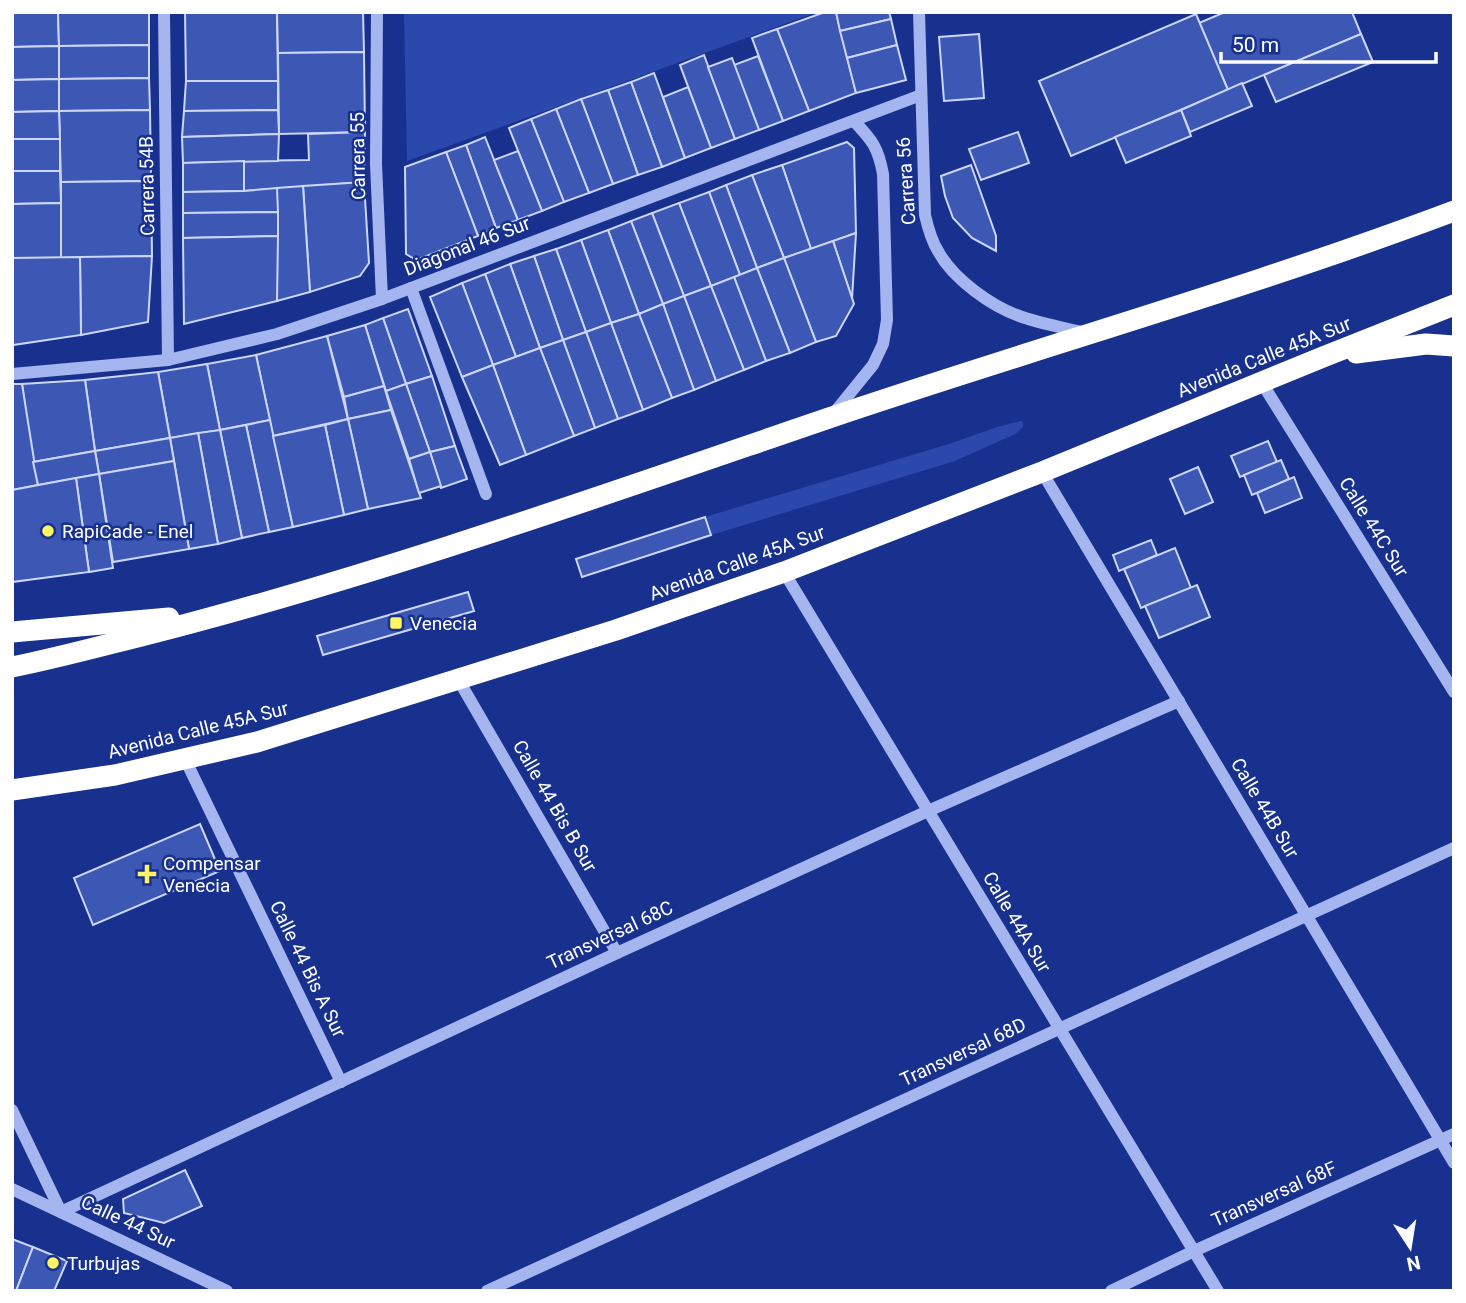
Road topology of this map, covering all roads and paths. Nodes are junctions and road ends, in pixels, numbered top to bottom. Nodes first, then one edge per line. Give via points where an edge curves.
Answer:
1 (164, 12) edge
2 (377, 12) edge
3 (919, 12) edge
4 (921, 95) junction
5 (854, 121) junction
6 (1454, 211) edge
7 (411, 288) junction
8 (383, 299) junction
9 (1454, 306) edge
10 (1090, 334) junction
11 (1454, 346) edge
12 (1323, 357) junction
13 (168, 360) junction
14 (12, 374) edge
15 (1262, 383) junction
16 (830, 418) junction
17 (1042, 472) junction
18 (486, 494) dead end
19 (785, 572) junction
20 (234, 612) junction
21 (12, 632) edge
22 (12, 667) edge
23 (458, 680) junction
24 (1454, 692) edge
25 (1179, 701) junction
26 (185, 760) junction
27 (12, 790) edge
28 (928, 811) junction
29 (1454, 848) edge
30 (1306, 915) junction
31 (617, 953) junction
32 (1060, 1029) junction
33 (341, 1082) junction
34 (12, 1110) edge
35 (1454, 1134) edge
36 (1440, 1140) junction
37 (1454, 1163) edge
38 (12, 1189) edge
39 (61, 1212) junction
40 (1194, 1251) junction
41 (227, 1291) edge
42 (487, 1291) edge
43 (1111, 1291) edge
44 (1218, 1291) edge

1 - 13 street, Carrera 54B
2 - 8 street, Carrera 55 via 376,164
3 - 4 street, Carrera 56
4 - 5 street, Diagonal 46 Sur
4 - 10 street, Carrera 56 via 925,215 938,253 994,304
5 - 7 street, Diagonal 46 Sur
5 - 16 street, Carrera 56 via 873,141 883,174 887,320 873,365
6 - 10 highway
7 - 8 street, Diagonal 46 Sur
7 - 18 street
8 - 13 street, Diagonal 46 Sur via 277,334
9 - 12 highway, Avenida Calle 45A Sur
10 - 16 highway
11 - 12 highway via 1426,344
12 - 15 highway, Avenida Calle 45A Sur
13 - 14 street, Diagonal 46 Sur
15 - 17 highway, Avenida Calle 45A Sur
15 - 24 street, Calle 44C Sur
16 - 20 highway via 418,557
17 - 19 highway, Avenida Calle 45A Sur
17 - 25 street, Calle 44B Sur
19 - 23 highway, Avenida Calle 45A Sur
19 - 28 street, Calle 44A Sur
20 - 21 highway
20 - 22 highway
23 - 26 highway, Avenida Calle 45A Sur
23 - 31 street, Calle 44 Bis B Sur
25 - 28 street, Transversal 68C
25 - 30 street, Calle 44B Sur
26 - 27 highway, Avenida Calle 45A Sur
26 - 33 street, Calle 44 Bis A Sur
28 - 31 street, Transversal 68C
28 - 32 street, Calle 44A Sur
29 - 30 street, Transversal 68D
30 - 32 street, Transversal 68D
30 - 36 street, Calle 44B Sur
31 - 33 street, Transversal 68C
32 - 40 street, Calle 44A Sur
32 - 42 street, Transversal 68D
33 - 39 street, Transversal 68C
34 - 39 street
35 - 36 street, Transversal 68F
36 - 37 street, Calle 44B Sur
36 - 40 street, Transversal 68F
38 - 39 street, Calle 44 Sur
39 - 41 street, Calle 44 Sur
40 - 43 street, Transversal 68F
40 - 44 street, Calle 44A Sur

